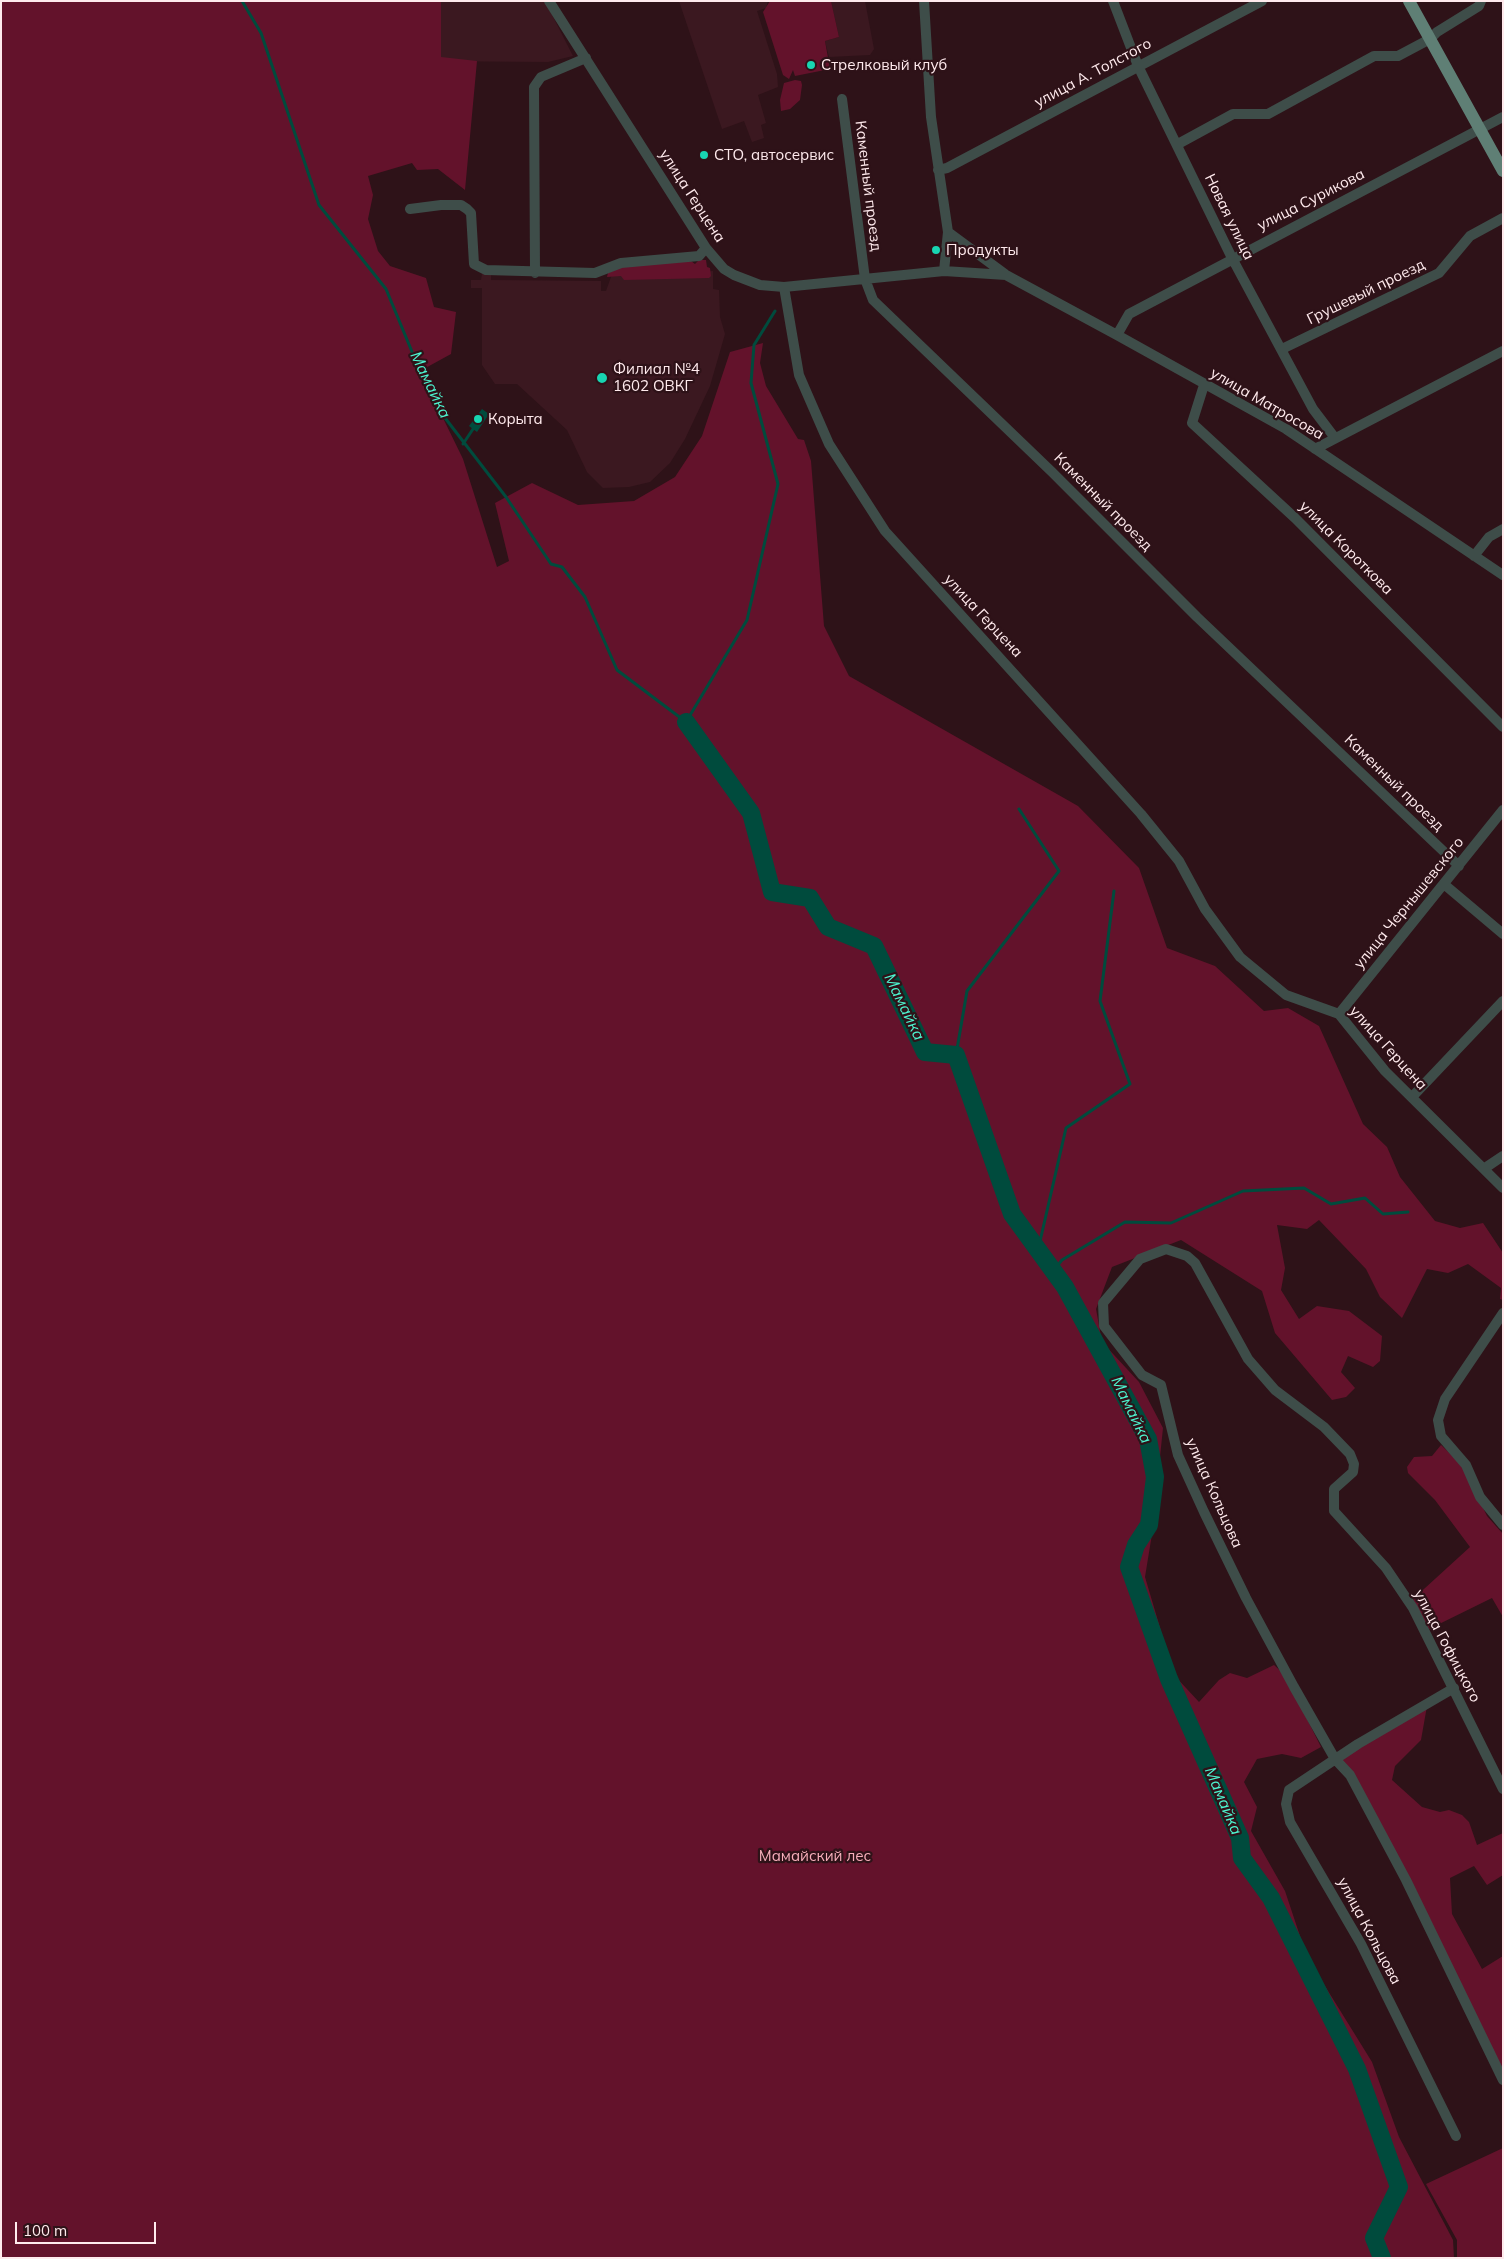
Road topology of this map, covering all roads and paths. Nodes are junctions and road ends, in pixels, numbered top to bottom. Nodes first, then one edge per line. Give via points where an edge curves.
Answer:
1 (549, 1) edge
2 (924, 1) edge
3 (1113, 1) edge
4 (1262, 1) edge
5 (1409, 1) edge
6 (1481, 1) edge
7 (1430, 39) junction
8 (586, 58) junction
9 (1138, 66) junction
10 (842, 99) dead end
11 (1503, 117) edge
12 (1480, 129) junction
13 (1178, 144) junction
14 (938, 170) junction
15 (1503, 171) edge
16 (410, 209) dead end
17 (1503, 218) edge
18 (948, 232) junction
19 (706, 248) junction
20 (1232, 258) junction
21 (944, 271) junction
22 (536, 273) junction
23 (1006, 275) junction
24 (865, 279) junction
25 (784, 287) junction
26 (1118, 335) junction
27 (1282, 349) junction
28 (1503, 351) edge
29 (1204, 385) junction
30 (1335, 438) junction
31 (1315, 449) junction
32 (1503, 529) edge
33 (1474, 556) junction
34 (1503, 575) edge
35 (1503, 727) edge
36 (1503, 810) edge
37 (1459, 866) junction
38 (1445, 885) junction
39 (1503, 934) edge
40 (1503, 1001) edge
41 (1339, 1014) junction
42 (1412, 1097) junction
43 (1503, 1156) edge
44 (1485, 1168) junction
45 (1503, 1188) edge
46 (1176, 1251) joint
47 (1503, 1313) edge
48 (1503, 1525) edge
49 (1454, 1688) junction
50 (1335, 1760) junction
51 (1503, 1789) edge
52 (1503, 2080) edge
53 (1456, 2136) dead end

1 - 8 street, улица Герцена
2 - 14 street via 931,117
3 - 9 street, Новая улица
4 - 9 street, улица А. Толстого
5 - 7 main road
6 - 7 street via 1479,6
7 - 12 main road
7 - 13 street via 1398,56 1374,56 1268,114 1233,114
8 - 19 street, улица Герцена
8 - 22 street via 541,77 534,87
9 - 13 street, Новая улица
9 - 14 street, улица А. Толстого
10 - 24 street, Каменный проезд
11 - 12 street, улица Сурикова
12 - 15 main road
12 - 20 street, улица Сурикова
13 - 20 street, Новая улица
14 - 18 street
16 - 22 street via 461,205 471,213 474,264 486,270
17 - 27 street, Грушевый проезд via 1470,236 1439,273
18 - 21 street
18 - 23 street, улица Матросова
19 - 22 street via 699,256 621,263 595,273
19 - 25 street, улица Герцена via 724,269 734,275 760,285
20 - 26 street, улица Сурикова via 1129,314
20 - 27 street, Новая улица
21 - 23 street, улица Матросова
21 - 24 street, улица Матросова
23 - 26 street, улица Матросова
24 - 25 street, улица Матросова
24 - 37 street, Каменный проезд via 873,300 897,324 1197,617
25 - 41 street, улица Герцена via 799,375 829,444 885,531 1141,814 1179,861 1205,909 1240,957 1286,994
26 - 29 street, улица Матросова
27 - 30 street, Новая улица via 1313,409
28 - 30 street
29 - 31 street, улица Матросова via 1286,429
29 - 35 street, улица Короткова via 1192,422 1295,518
30 - 31 street
31 - 33 street, улица Матросова
32 - 33 street via 1489,537
33 - 34 street, улица Матросова
36 - 37 street, улица Чернышевского
37 - 38 street, улица Чернышевского
38 - 39 street
38 - 41 street, улица Чернышевского
40 - 42 street
41 - 42 street, улица Герцена via 1385,1071
42 - 44 street, улица Герцена
43 - 44 street
44 - 45 street, улица Герцена
46 - 49 street, улица Гофицкого via 1195,1263 1248,1359 1274,1390 1324,1427 1350,1454 1353,1472 1334,1490 1334,1511 1386,1568 1413,1608
46 - 50 street, улица Кольцова via 1166,1249 1140,1259 1103,1304 1104,1326 1142,1375 1161,1385 1178,1455 1204,1512 1246,1598
47 - 48 street via 1445,1399 1438,1420 1441,1436 1466,1466 1480,1497
49 - 50 street, улица Кольцова
49 - 51 street, улица Гофицкого
50 - 52 street, улица Кольцова via 1350,1775 1406,1880
50 - 53 street, улица Кольцова via 1289,1790 1286,1804 1290,1822 1361,1944

